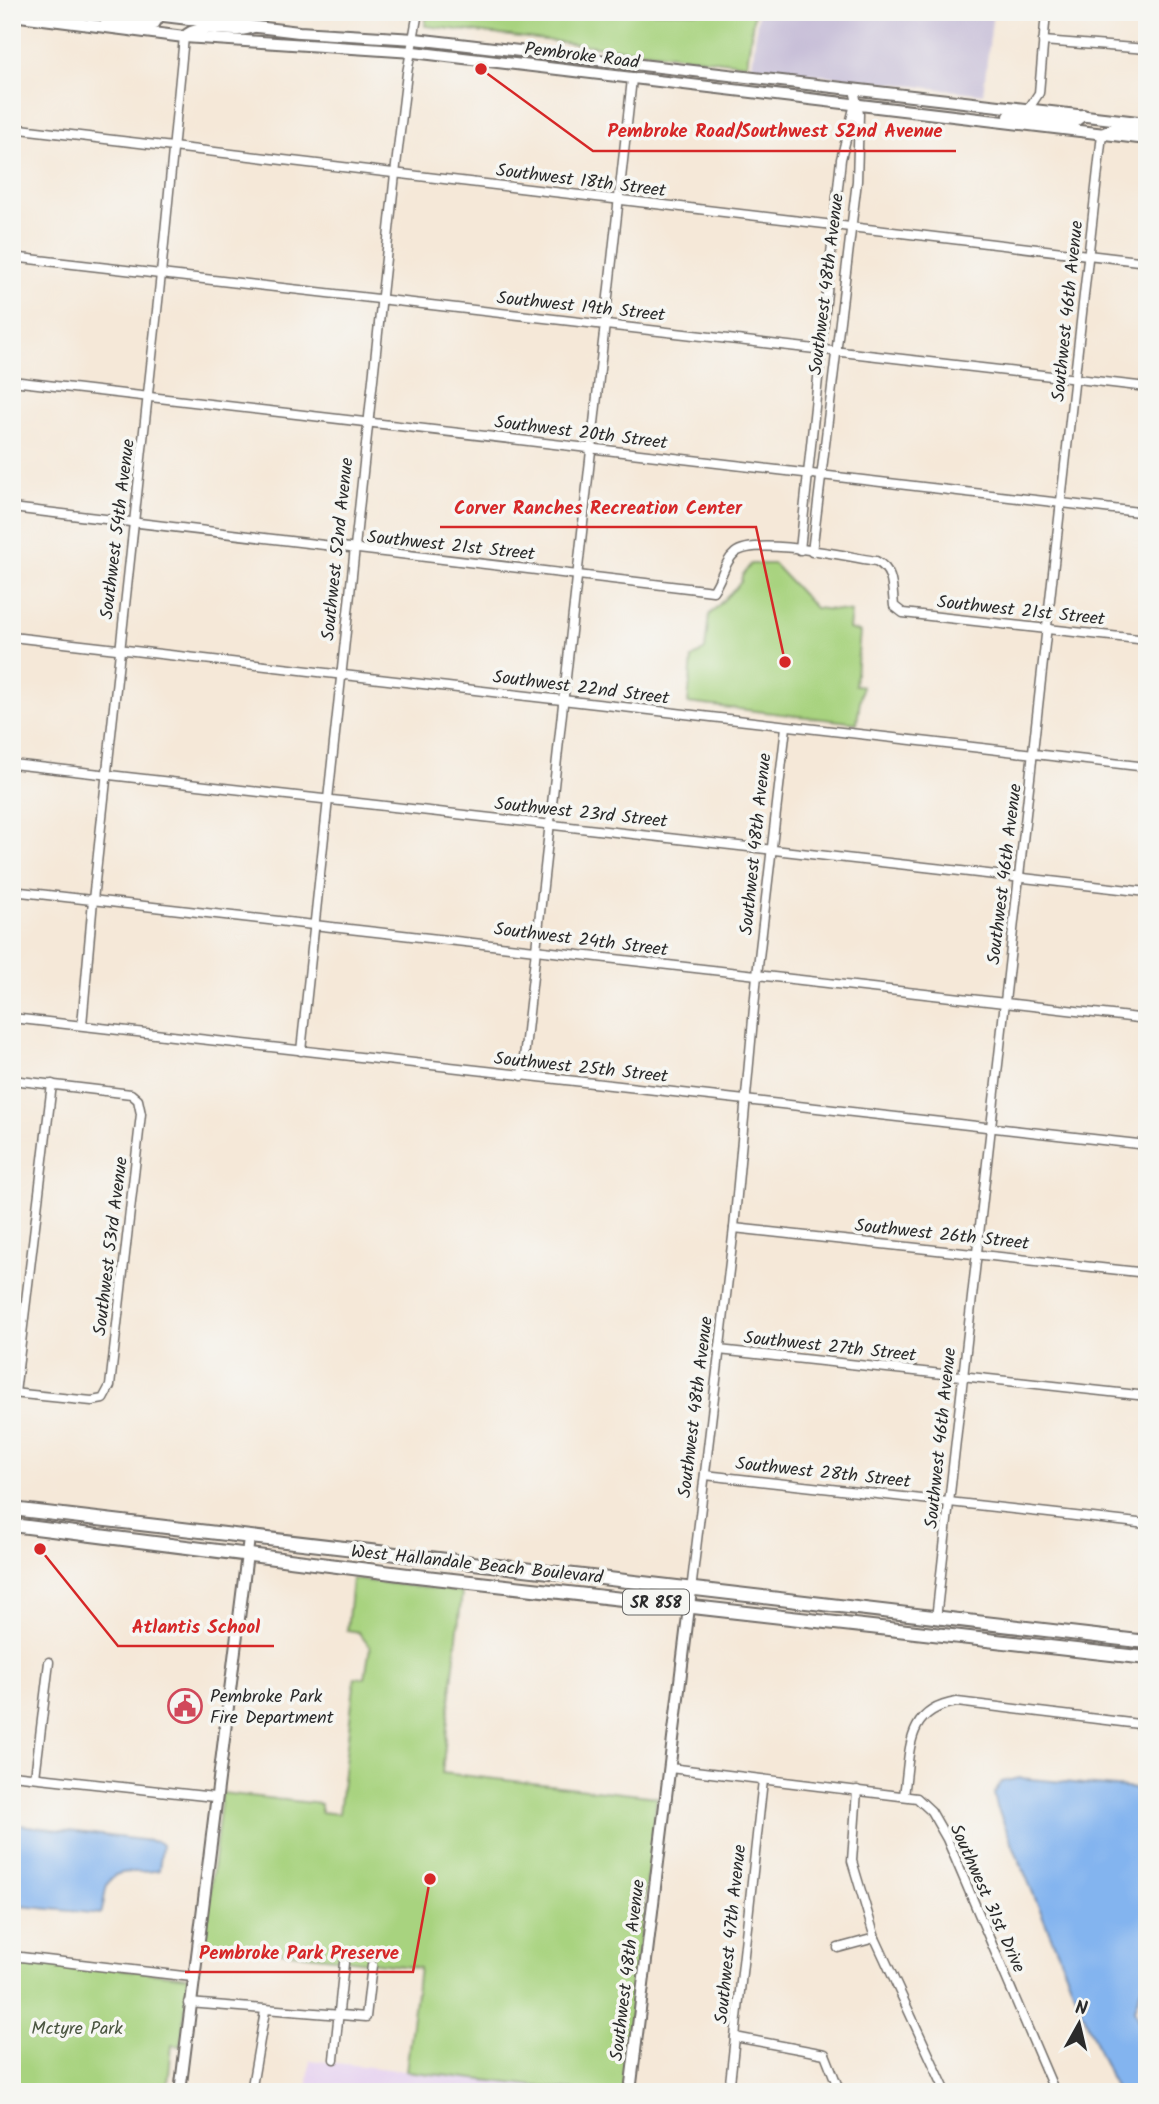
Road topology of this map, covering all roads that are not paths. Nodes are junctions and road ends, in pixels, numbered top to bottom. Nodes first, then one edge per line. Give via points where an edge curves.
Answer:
1 (130, 12) edge
2 (418, 12) edge
3 (1046, 12) edge
4 (12, 15) edge
5 (160, 15) junction
6 (98, 26) junction
7 (256, 26) junction
8 (184, 37) junction
9 (415, 39) junction
10 (1043, 41) junction
11 (1147, 49) edge
12 (413, 52) junction
13 (623, 63) junction
14 (546, 68) junction
15 (729, 75) junction
16 (632, 79) junction
17 (854, 89) junction
18 (855, 104) junction
19 (1029, 108) junction
20 (1083, 115) junction
21 (964, 117) junction
22 (1147, 122) edge
23 (12, 128) edge
24 (1147, 130) edge
25 (1102, 134) junction
26 (1147, 139) edge
27 (172, 148) junction
28 (395, 174) junction
29 (617, 200) junction
30 (834, 225) junction
31 (851, 227) junction
32 (1089, 255) junction
33 (12, 257) edge
34 (1147, 262) edge
35 (161, 274) junction
36 (382, 299) junction
37 (604, 324) junction
38 (821, 348) junction
39 (834, 350) junction
40 (1075, 379) junction
41 (12, 381) edge
42 (1147, 387) edge
43 (148, 396) junction
44 (369, 424) junction
45 (592, 450) junction
46 (807, 474) junction
47 (821, 476) junction
48 (1062, 503) junction
49 (12, 508) edge
50 (1147, 513) edge
51 (133, 523) junction
52 (355, 550) junction
53 (800, 550) junction
54 (812, 552) junction
55 (578, 575) junction
56 (1047, 630) junction
57 (12, 637) edge
58 (1147, 640) edge
59 (119, 649) junction
60 (341, 675) junction
61 (564, 700) junction
62 (786, 727) junction
63 (1034, 754) junction
64 (12, 764) edge
65 (1147, 767) edge
66 (106, 775) junction
67 (328, 800) junction
68 (550, 824) junction
69 (772, 849) junction
70 (1020, 878) junction
71 (12, 891) edge
72 (1147, 892) edge
73 (93, 900) junction
74 (315, 925) junction
75 (536, 950) junction
76 (757, 975) junction
77 (1004, 1003) junction
78 (12, 1017) edge
79 (1147, 1019) edge
80 (82, 1025) junction
81 (301, 1051) junction
82 (522, 1076) junction
83 (12, 1080) edge
84 (52, 1084) junction
85 (748, 1101) junction
86 (991, 1128) junction
87 (1147, 1145) edge
88 (734, 1228) junction
89 (977, 1252) junction
90 (1147, 1273) edge
91 (719, 1350) junction
92 (963, 1376) junction
93 (14, 1393) edge
94 (1147, 1396) edge
95 (705, 1475) junction
96 (949, 1502) junction
97 (12, 1510) edge
98 (1147, 1524) edge
99 (12, 1525) edge
100 (248, 1538) junction
101 (246, 1554) junction
102 (383, 1555) junction
103 (408, 1575) junction
104 (691, 1591) junction
105 (690, 1605) junction
106 (936, 1619) junction
107 (841, 1624) junction
108 (1017, 1628) junction
109 (936, 1634) junction
110 (1147, 1643) edge
111 (1147, 1658) edge
112 (49, 1662) dead end
113 (1147, 1725) edge
114 (670, 1768) junction
115 (12, 1775) edge
116 (35, 1777) junction
117 (763, 1780) junction
118 (857, 1790) junction
119 (904, 1795) junction
120 (214, 1797) junction
121 (875, 1938) junction
122 (838, 1948) dead end
123 (12, 1956) edge
124 (344, 1963) dead end
125 (372, 1965) dead end
126 (192, 1977) junction
127 (189, 2003) junction
128 (265, 2011) junction
129 (339, 2013) junction
130 (735, 2037) junction
131 (334, 2059) dead end
132 (180, 2092) edge
133 (251, 2092) edge
134 (630, 2092) edge
135 (729, 2092) edge
136 (840, 2092) edge
137 (946, 2092) edge
138 (1055, 2092) edge

1 - 5 main road, Pembroke Road
2 - 9 street, Southwest 52nd Avenue
3 - 10 street
4 - 6 main road, Pembroke Road
5 - 6 main road via 154,24 110,21
5 - 7 main road, Pembroke Road
6 - 8 main road, Pembroke Road
7 - 8 main road via 240,33 197,29
7 - 9 main road, Pembroke Road
8 - 12 main road, Pembroke Road
8 - 27 street, Southwest 54th Avenue
9 - 12 street, Southwest 52nd Avenue
9 - 13 main road, Pembroke Road
10 - 11 street
10 - 19 street via 1039,93
12 - 14 main road, Pembroke Road
12 - 28 street, Southwest 52nd Avenue
13 - 14 main road via 609,68 569,64
13 - 15 main road, Pembroke Road
14 - 16 main road, Pembroke Road
15 - 16 main road via 711,79 650,72
15 - 17 main road, Pembroke Road
16 - 18 main road, Pembroke Road
16 - 29 street
17 - 18 street, Southwest 48th Avenue
17 - 19 main road, Pembroke Road
18 - 21 main road, Pembroke Road
18 - 30 street, Southwest 48th Avenue via 841,159
18 - 31 street, Southwest 48th Avenue via 859,114
19 - 20 main road, Pembroke Road
20 - 21 main road via 1074,122
20 - 22 main road, Pembroke Road
21 - 25 main road, Pembroke Road
23 - 27 street, Southwest 18th Street
24 - 25 main road via 1117,127
25 - 26 main road, Pembroke Road
25 - 32 street, Southwest 46th Avenue
27 - 28 street, Southwest 18th Street
27 - 35 street, Southwest 54th Avenue
28 - 29 street, Southwest 18th Street
28 - 36 street, Southwest 52nd Avenue
29 - 30 street, Southwest 18th Street
29 - 37 street
30 - 31 street, Southwest 18th Street
30 - 38 street, Southwest 48th Avenue
31 - 32 street, Southwest 18th Street
31 - 39 street, Southwest 48th Avenue
32 - 34 street, Southwest 18th Street
32 - 40 street, Southwest 46th Avenue
33 - 35 street, Southwest 19th Street
35 - 36 street, Southwest 19th Street
35 - 43 street, Southwest 54th Avenue
36 - 37 street, Southwest 19th Street
36 - 44 street, Southwest 52nd Avenue
37 - 38 street, Southwest 19th Street
37 - 45 street
38 - 39 street, Southwest 19th Street
38 - 46 street, Southwest 48th Avenue
39 - 40 street, Southwest 19th Street
39 - 47 street, Southwest 48th Avenue
40 - 42 street, Southwest 19th Street
40 - 48 street, Southwest 46th Avenue
41 - 43 street, Southwest 20th Street
43 - 44 street, Southwest 20th Street
43 - 51 street, Southwest 54th Avenue
44 - 45 street, Southwest 20th Street
44 - 52 street, Southwest 52nd Avenue
45 - 46 street, Southwest 20th Street
45 - 55 street
46 - 47 street, Southwest 20th Street
46 - 53 street, Southwest 48th Avenue
47 - 48 street, Southwest 20th Street
47 - 54 street, Southwest 48th Avenue
48 - 50 street, Southwest 20th Street
48 - 56 street, Southwest 46th Avenue
49 - 51 street, Southwest 21st Street
51 - 52 street, Southwest 21st Street
51 - 59 street, Southwest 54th Avenue
52 - 55 street, Southwest 21st Street
52 - 60 street, Southwest 52nd Avenue
53 - 54 street
53 - 55 street, Southwest 21st Street via 755,546 737,550 713,591
54 - 56 street, Southwest 21st Street via 885,565 894,606 903,613
55 - 61 street
56 - 58 street, Southwest 21st Street
56 - 63 street, Southwest 46th Avenue
57 - 59 street, Southwest 22nd Street
59 - 60 street, Southwest 22nd Street
59 - 66 street, Southwest 54th Avenue
60 - 61 street, Southwest 22nd Street
60 - 67 street, Southwest 52nd Avenue
61 - 62 street, Southwest 22nd Street
61 - 68 street
62 - 63 street, Southwest 22nd Street
62 - 69 street, Southwest 48th Avenue
63 - 65 street, Southwest 22nd Street
63 - 70 street, Southwest 46th Avenue
64 - 66 street, Southwest 23rd Street
66 - 67 street, Southwest 23rd Street
66 - 73 street, Southwest 54th Avenue
67 - 68 street, Southwest 23rd Street
67 - 74 street, Southwest 52nd Avenue
68 - 69 street, Southwest 23rd Street
68 - 75 street
69 - 70 street, Southwest 23rd Street
69 - 76 street, Southwest 48th Avenue
70 - 72 street, Southwest 23rd Street
70 - 77 street, Southwest 46th Avenue
71 - 73 street, Southwest 24th Street
73 - 74 street, Southwest 24th Street
73 - 80 street, Southwest 54th Avenue
74 - 75 street, Southwest 24th Street
74 - 81 street, Southwest 52nd Avenue
75 - 76 street, Southwest 24th Street
75 - 82 street
76 - 77 street, Southwest 24th Street
76 - 85 street, Southwest 48th Avenue
77 - 79 street, Southwest 24th Street
77 - 86 street, Southwest 46th Avenue
78 - 80 street, Southwest 25th Street
80 - 81 street, Southwest 25th Street
81 - 82 street, Southwest 25th Street
82 - 85 street, Southwest 25th Street
83 - 84 street
84 - 93 street
84 - 93 street, Southwest 53rd Avenue via 126,1093 136,1097 141,1106 110,1386 103,1399 92,1401
85 - 86 street, Southwest 25th Street
85 - 88 street, Southwest 48th Avenue
86 - 87 street, Southwest 25th Street
86 - 89 street, Southwest 46th Avenue
88 - 89 street, Southwest 26th Street
88 - 91 street, Southwest 48th Avenue
89 - 90 street, Southwest 26th Street
89 - 92 street, Southwest 46th Avenue
91 - 92 street, Southwest 27th Street
91 - 95 street, Southwest 48th Avenue
92 - 94 street, Southwest 27th Street
92 - 96 street, Southwest 46th Avenue
95 - 96 street, Southwest 28th Street
95 - 104 street, Southwest 48th Avenue
96 - 98 street, Southwest 28th Street
96 - 106 street, Southwest 46th Avenue
97 - 100 main road, West Hallandale Beach Boulevard / SR 858
99 - 101 main road, West Hallandale Beach Boulevard / SR 858
100 - 101 main road
100 - 102 main road, West Hallandale Beach Boulevard / SR 858
101 - 103 main road, West Hallandale Beach Boulevard / SR 858
101 - 120 main road
102 - 103 main road
102 - 104 main road, West Hallandale Beach Boulevard / SR 858
103 - 105 main road, West Hallandale Beach Boulevard / SR 858
104 - 105 main road, Southwest 48th Avenue
104 - 106 main road, West Hallandale Beach Boulevard / SR 858
105 - 107 main road, West Hallandale Beach Boulevard / SR 858
105 - 114 main road, Southwest 48th Avenue
106 - 107 main road via 916,1625 860,1619
106 - 108 main road, West Hallandale Beach Boulevard / SR 858
107 - 109 main road, West Hallandale Beach Boulevard / SR 858
108 - 109 main road via 1003,1633 950,1627
108 - 110 main road, West Hallandale Beach Boulevard / SR 858
109 - 111 main road, West Hallandale Beach Boulevard / SR 858
112 - 116 street
113 - 119 street via 957,1702 941,1704 921,1716 915,1728
114 - 117 street, Southwest 31st Drive
114 - 134 main road, Southwest 48th Avenue
115 - 116 street
116 - 120 street
117 - 118 street, Southwest 31st Drive
117 - 130 street, Southwest 47th Avenue
118 - 119 street, Southwest 31st Drive
118 - 121 street via 852,1861
119 - 138 street, Southwest 31st Drive via 917,1798 932,1811 947,1839
120 - 126 main road
121 - 122 street
121 - 137 street
123 - 126 street
124 - 129 street
125 - 129 street via 366,2017
126 - 127 main road
127 - 128 street
127 - 132 main road
128 - 129 street
128 - 133 street
129 - 131 street
130 - 135 street, Southwest 47th Avenue
130 - 136 street via 825,2054

